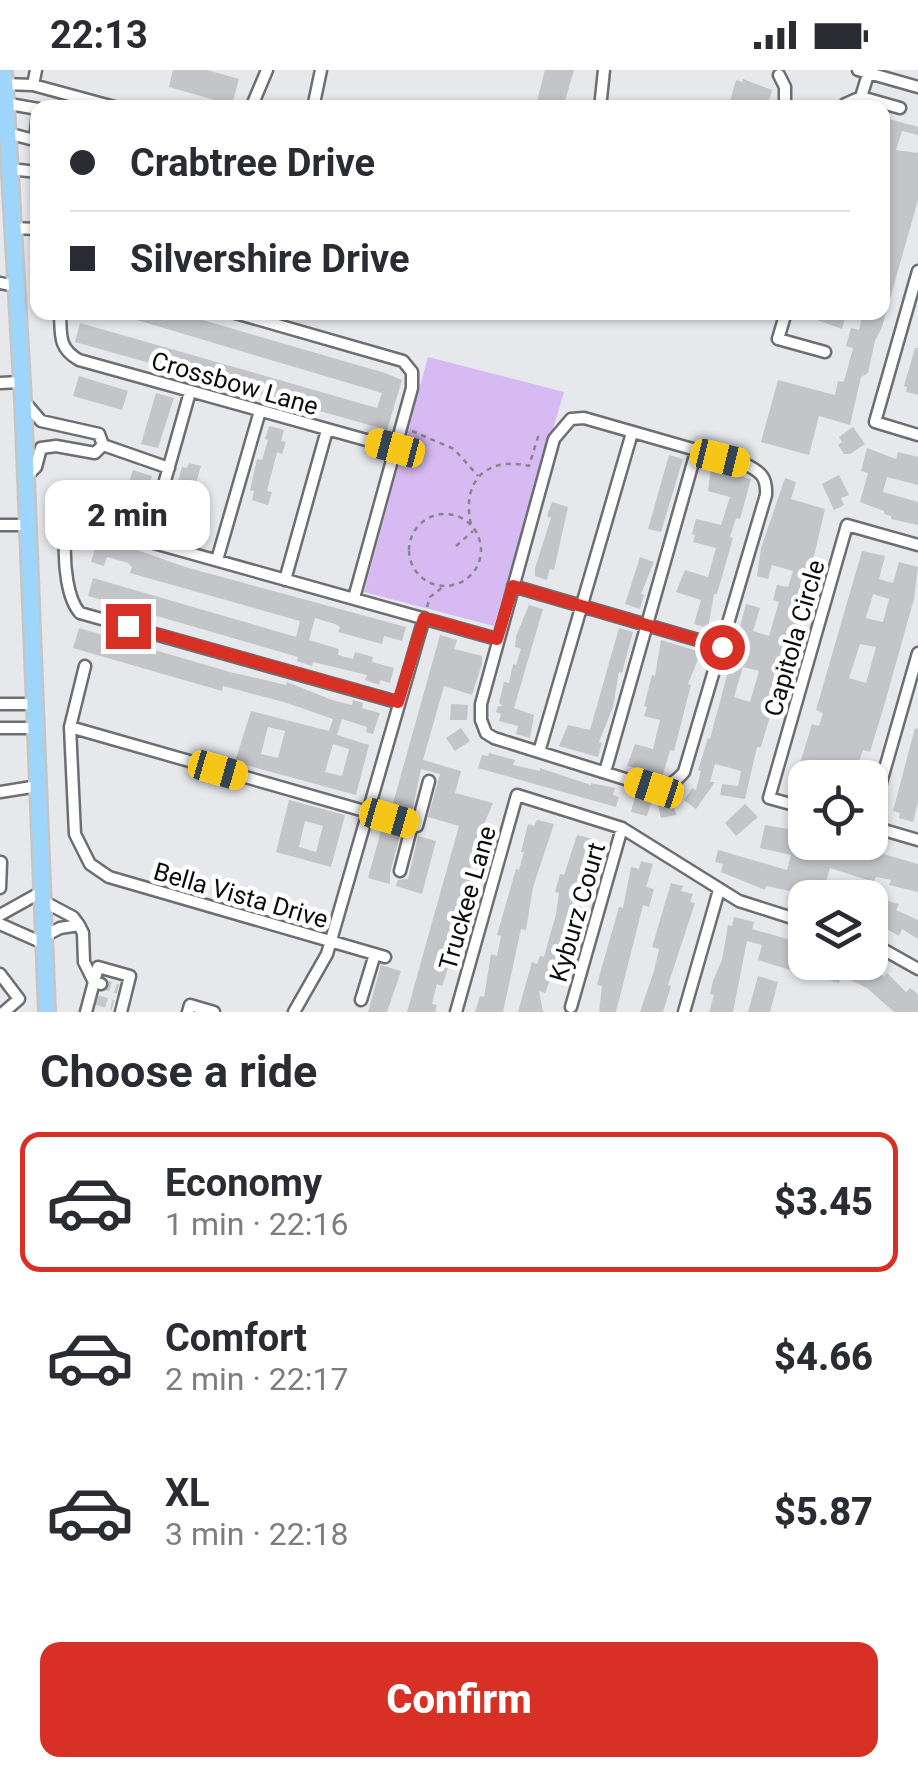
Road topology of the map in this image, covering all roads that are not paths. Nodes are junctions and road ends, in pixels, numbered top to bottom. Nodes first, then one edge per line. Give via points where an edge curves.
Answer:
1 (36, 70) edge
2 (267, 70) edge
3 (321, 70) edge
4 (604, 70) edge
5 (762, 70) edge
6 (865, 71) edge
7 (779, 72) edge
8 (4, 77) edge
9 (34, 86) junction
10 (918, 87) edge
11 (862, 97) junction
12 (87, 100) edge
13 (254, 100) edge
14 (315, 100) edge
15 (601, 100) edge
16 (785, 100) edge
17 (857, 100) edge
18 (872, 100) edge
19 (3, 102) edge
20 (890, 105) edge
21 (30, 108) edge
22 (900, 108) dead end
23 (7, 133) junction
24 (30, 139) edge
25 (9, 169) junction
26 (30, 171) edge
27 (8, 233) edge
28 (918, 271) edge
29 (5, 286) edge
30 (60, 320) edge
31 (260, 320) edge
32 (784, 320) edge
33 (825, 352) dead end
34 (0, 382) edge
35 (22, 382) junction
36 (190, 392) junction
37 (22, 400) junction
38 (260, 411) junction
39 (327, 430) junction
40 (632, 433) junction
41 (918, 435) edge
42 (103, 445) junction
43 (395, 448) junction
44 (696, 452) junction
45 (169, 468) junction
46 (26, 478) junction
47 (28, 525) junction
48 (0, 526) edge
49 (148, 541) junction
50 (918, 546) edge
51 (218, 560) junction
52 (285, 580) junction
53 (513, 586) junction
54 (354, 598) junction
55 (582, 608) junction
56 (424, 618) junction
57 (646, 624) junction
58 (497, 639) junction
59 (722, 647) junction
60 (918, 652) edge
61 (85, 666) dead end
62 (398, 702) junction
63 (0, 704) edge
64 (34, 704) junction
65 (0, 728) edge
66 (36, 728) junction
67 (70, 728) junction
68 (540, 752) junction
69 (888, 760) edge
70 (605, 772) junction
71 (429, 780) dead end
72 (38, 786) junction
73 (0, 792) edge
74 (788, 803) edge
75 (366, 812) junction
76 (414, 826) junction
77 (622, 828) junction
78 (888, 830) edge
79 (918, 840) edge
80 (2, 862) edge
81 (400, 871) dead end
82 (0, 888) edge
83 (718, 890) junction
84 (43, 896) junction
85 (0, 915) edge
86 (788, 917) edge
87 (0, 924) edge
88 (79, 925) junction
89 (45, 940) junction
90 (331, 942) junction
91 (888, 952) edge
92 (918, 970) edge
93 (0, 974) edge
94 (98, 983) junction
95 (362, 1000) dead end
96 (571, 1007) dead end
97 (119, 1008) edge
98 (4, 1012) edge
99 (47, 1012) edge
100 (86, 1012) edge
101 (188, 1012) edge
102 (214, 1012) edge
103 (294, 1012) edge
104 (456, 1012) edge
105 (684, 1012) edge

1 - 9 street
2 - 13 street
3 - 14 street
4 - 15 street
5 - 7 street
6 - 10 street
6 - 11 street
7 - 16 street
8 - 9 street
8 - 19 highway
9 - 12 street
11 - 17 street
11 - 18 street
19 - 21 street
19 - 23 highway
20 - 22 street
23 - 24 street
23 - 25 highway
25 - 26 street
25 - 27 highway
27 - 29 highway
28 - 41 street via 875,422
29 - 35 highway
30 - 36 street, Crossbow Lane via 66,353
31 - 43 street via 403,361 412,372 412,388
32 - 33 street via 778,339
34 - 35 street
35 - 37 highway
36 - 38 street, Crossbow Lane
36 - 45 street
37 - 42 street via 41,421 99,434
37 - 46 highway
38 - 39 street, Crossbow Lane
38 - 51 street
39 - 43 street, Crossbow Lane
39 - 52 street
40 - 44 street
40 - 53 street via 584,418 561,428
40 - 55 street
42 - 45 street
42 - 46 street via 94,453 41,448
43 - 54 street
44 - 57 street
44 - 59 street via 745,464 766,481
45 - 49 street
46 - 47 highway
47 - 48 street
47 - 64 highway
49 - 51 street
49 - 62 street via 94,528 65,544 75,608
50 - 74 street, Capitola Circle via 847,525 769,798
51 - 52 street
52 - 54 street
53 - 55 street
53 - 58 street
54 - 56 street
55 - 57 street
55 - 68 street
56 - 58 street
56 - 62 street
57 - 59 street
57 - 70 street
58 - 68 street via 480,704 486,734
59 - 70 street via 676,782 654,788
60 - 69 street
61 - 67 street
62 - 75 street
63 - 64 street
64 - 66 highway
65 - 66 street
66 - 72 highway
67 - 75 street
67 - 90 street, Bella Vista Drive via 75,834 90,864 108,877
68 - 70 street
71 - 76 street
72 - 73 street
72 - 84 highway
75 - 76 street
75 - 90 street
76 - 81 street
77 - 83 street
77 - 96 street, Kyburz Court
77 - 104 street, Truckee Lane via 517,795
78 - 79 street
80 - 82 street
83 - 86 street
83 - 105 street
84 - 85 street
84 - 88 street
84 - 89 highway
87 - 89 street
88 - 89 street
88 - 94 street via 84,962
89 - 99 highway
90 - 95 street, Bella Vista Drive via 380,956
90 - 103 street
91 - 92 street
93 - 98 street via 18,999
94 - 97 street via 98,967 130,976
94 - 100 street
101 - 102 street via 190,1005

